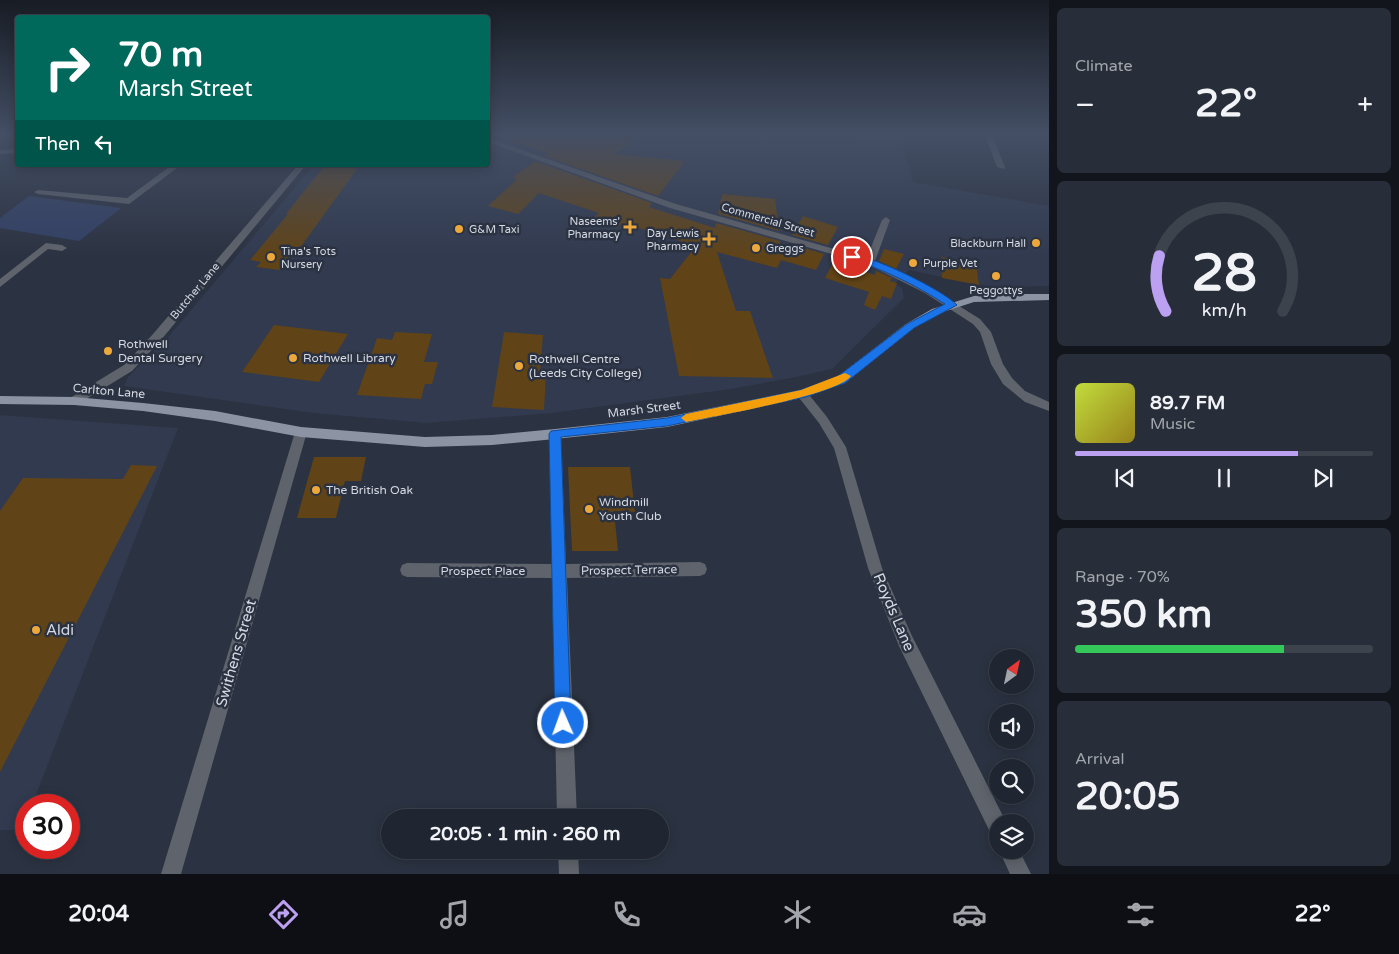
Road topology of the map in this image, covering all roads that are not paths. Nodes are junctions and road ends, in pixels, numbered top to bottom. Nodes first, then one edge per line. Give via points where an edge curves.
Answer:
1 (163, 176) edge
2 (293, 176) edge
3 (588, 176) edge
4 (38, 192) dead end
5 (886, 220) dead end
6 (62, 248) dead end
7 (870, 262) junction
8 (0, 284) edge
9 (1049, 298) edge
10 (952, 305) junction
11 (802, 394) junction
12 (0, 400) edge
13 (74, 401) junction
14 (1049, 407) edge
15 (215, 416) joint
16 (301, 432) junction
17 (555, 434) junction
18 (700, 569) dead end
19 (407, 570) dead end
20 (558, 572) junction
21 (566, 809) edge
22 (992, 814) edge
23 (568, 859) edge
24 (1014, 859) edge
25 (170, 874) edge
26 (569, 874) edge
27 (1021, 874) edge

1 - 4 street via 129,202
2 - 13 street, Butcher Lane via 128,368
3 - 7 street, Commercial Street via 673,206
5 - 7 street
6 - 8 street via 46,246
7 - 10 street, Commercial Street via 920,284
9 - 10 main road, Marsh Street via 1000,297
10 - 11 main road, Marsh Street via 910,326 841,380
10 - 14 street, Commercial Street via 981,326 1005,377 1015,390
11 - 17 main road, Marsh Street via 667,422
11 - 22 street, Royds Lane via 824,420 840,448 879,577 905,640
12 - 13 main road, Carlton Lane
13 - 15 main road, Carlton Lane
15 - 16 main road, Marsh Street
16 - 17 main road, Marsh Street via 425,442
16 - 25 street, Swithens Street
17 - 20 street
18 - 20 street, Prospect Terrace
19 - 20 street, Prospect Place
20 - 21 street
23 - 26 street
24 - 27 street

